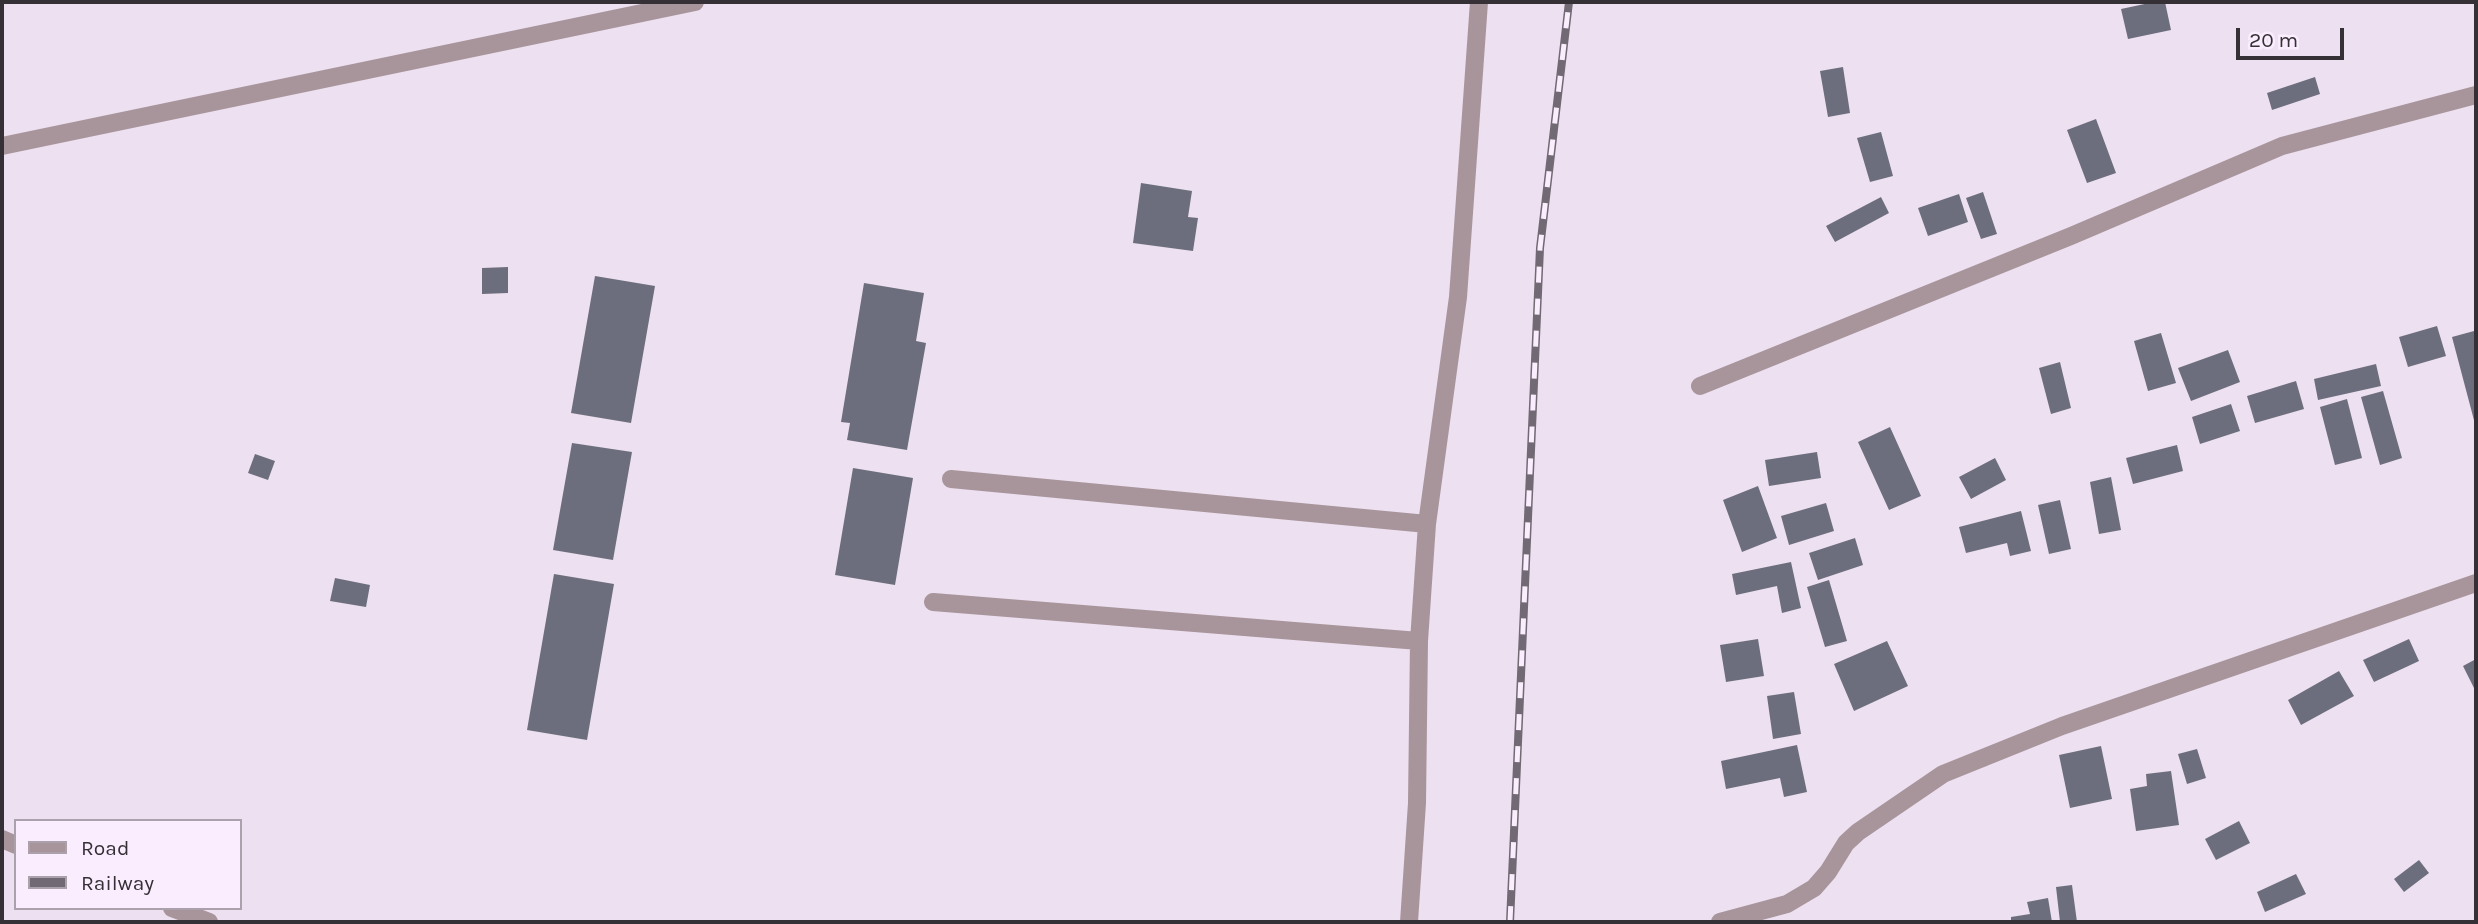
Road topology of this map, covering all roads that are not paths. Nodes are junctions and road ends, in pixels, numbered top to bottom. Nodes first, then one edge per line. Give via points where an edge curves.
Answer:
1 (695, 2) edge
2 (1479, 2) edge
3 (2476, 95) edge
4 (2, 146) edge
5 (1700, 386) dead end
6 (951, 479) dead end
7 (1427, 524) junction
8 (2476, 583) edge
9 (933, 602) dead end
10 (1419, 641) junction
11 (177, 910) edge
12 (209, 922) edge
13 (1409, 922) edge
14 (1720, 922) edge

1 - 4 street
2 - 7 street via 1458,297
3 - 5 street via 2282,146
6 - 7 street
7 - 10 street
8 - 14 street via 2062,726 1943,774 1858,832 1814,888 1787,904
9 - 10 street
10 - 13 street via 1417,803
11 - 12 street

